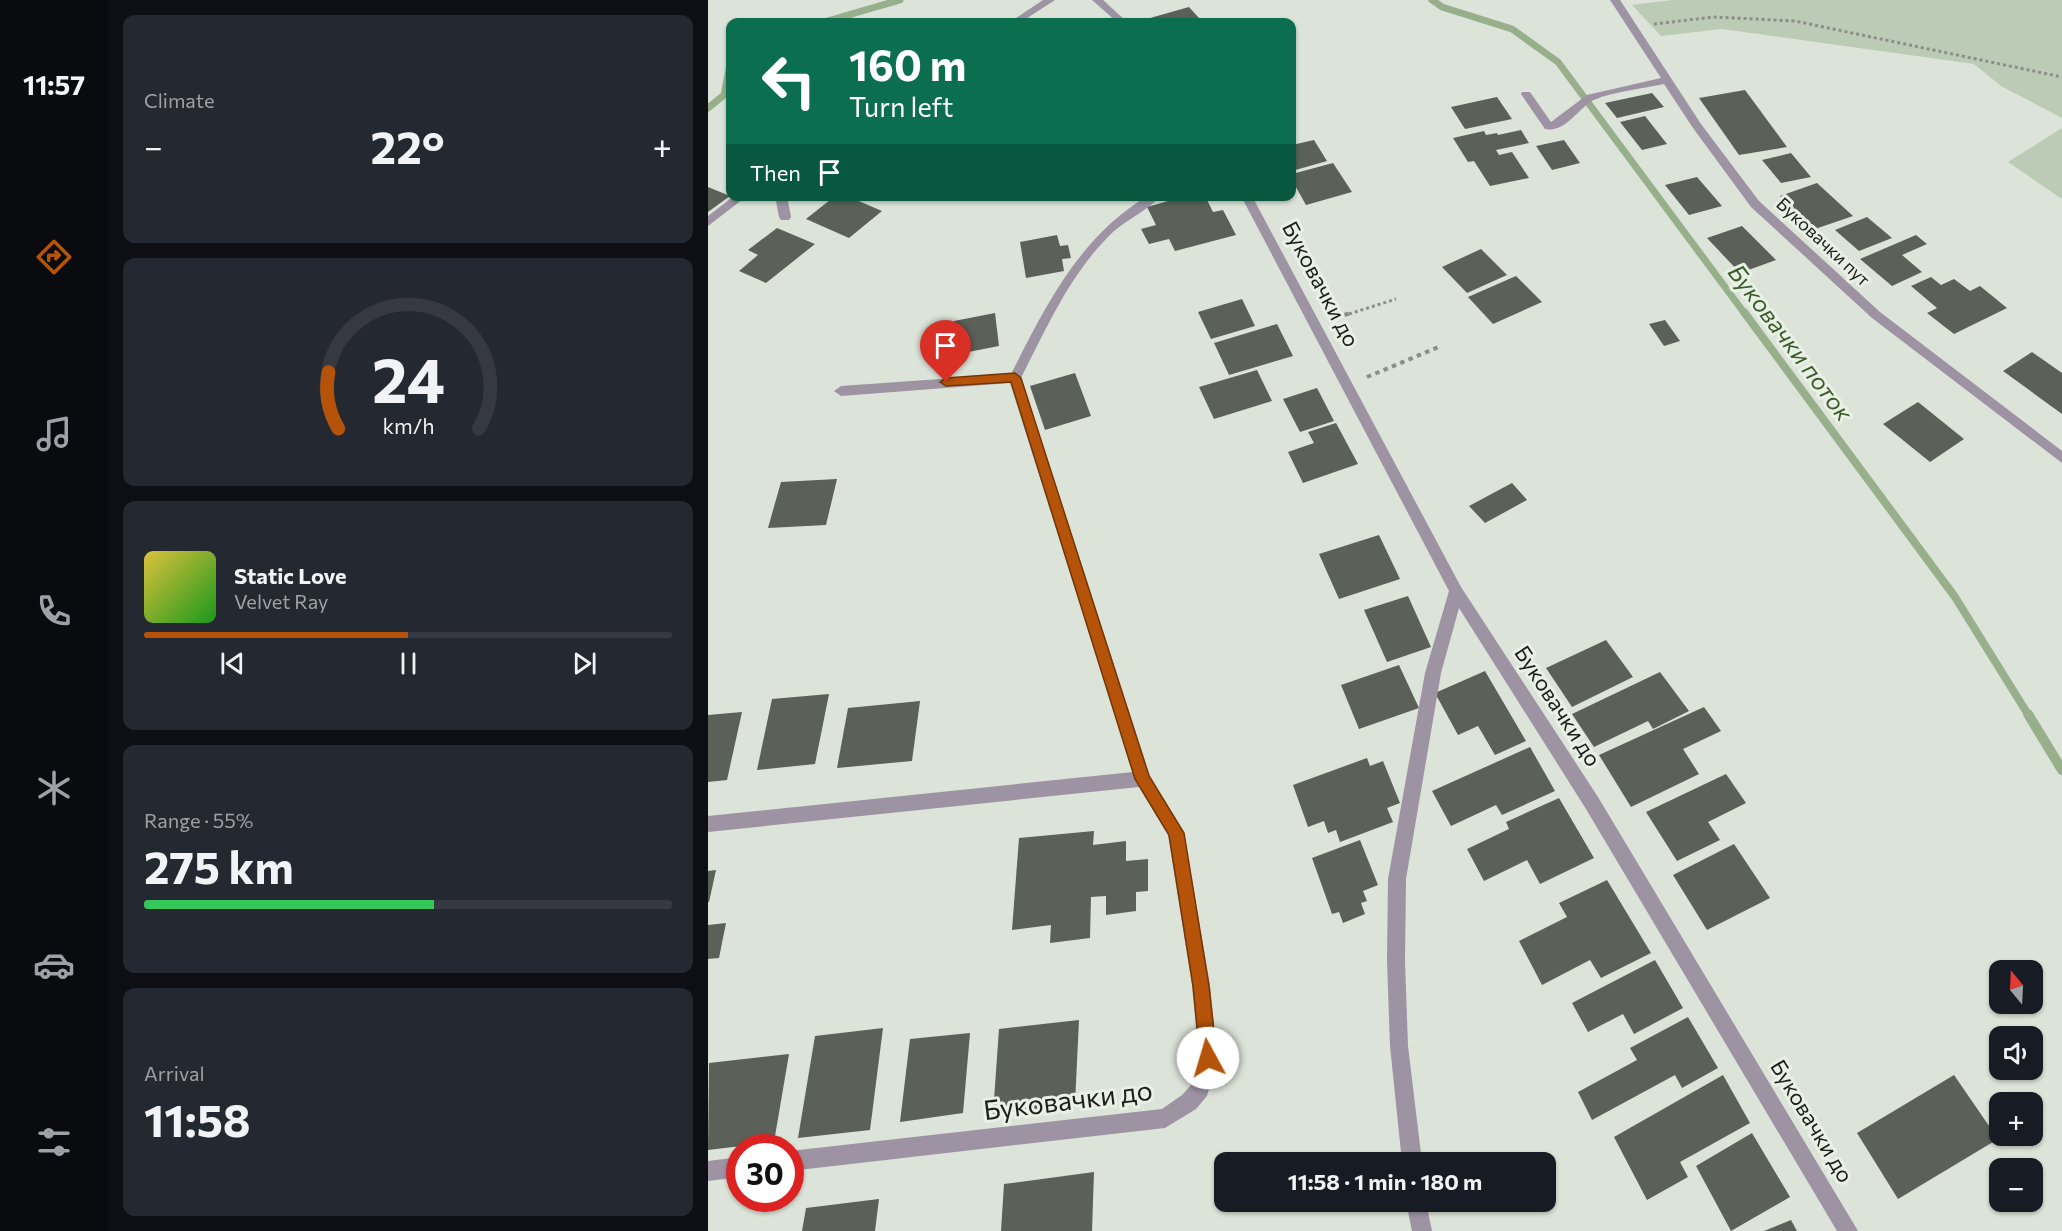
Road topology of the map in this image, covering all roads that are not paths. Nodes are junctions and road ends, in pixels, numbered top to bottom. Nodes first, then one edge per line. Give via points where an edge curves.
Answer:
1 (1050, 0) edge
2 (1097, 0) edge
3 (1615, 0) edge
4 (1021, 18) edge
5 (1117, 18) edge
6 (1667, 80) junction
7 (1526, 94) dead end
8 (735, 201) edge
9 (782, 201) edge
10 (1148, 201) edge
11 (1249, 201) edge
12 (785, 217) dead end
13 (708, 222) edge
14 (1015, 378) junction
15 (841, 391) dead end
16 (2062, 458) edge
17 (1456, 591) junction
18 (1143, 779) junction
19 (708, 824) edge
20 (1411, 1152) edge
21 (804, 1159) edge
22 (726, 1169) edge
23 (708, 1171) edge
24 (1418, 1212) edge
25 (1422, 1231) edge
26 (1848, 1231) edge

1 - 4 street
2 - 5 street
3 - 6 street, Буковачки пут
6 - 7 street via 1587,100 1568,119 1549,127
6 - 16 street, Буковачки пут via 1722,162 1755,204 1789,238 1921,352
8 - 13 street
9 - 12 street
10 - 14 street via 1118,219 1096,241 1049,312
11 - 17 street, Буковачки до
14 - 15 street
14 - 18 street, Буковачки до
17 - 20 street via 1433,673 1397,879 1399,1046
17 - 26 street, Буковачки до via 1592,803
18 - 19 street
18 - 21 street, Буковачки до via 1176,833 1201,986 1208,1058 1200,1089 1189,1102 1165,1118
22 - 23 street
24 - 25 street

